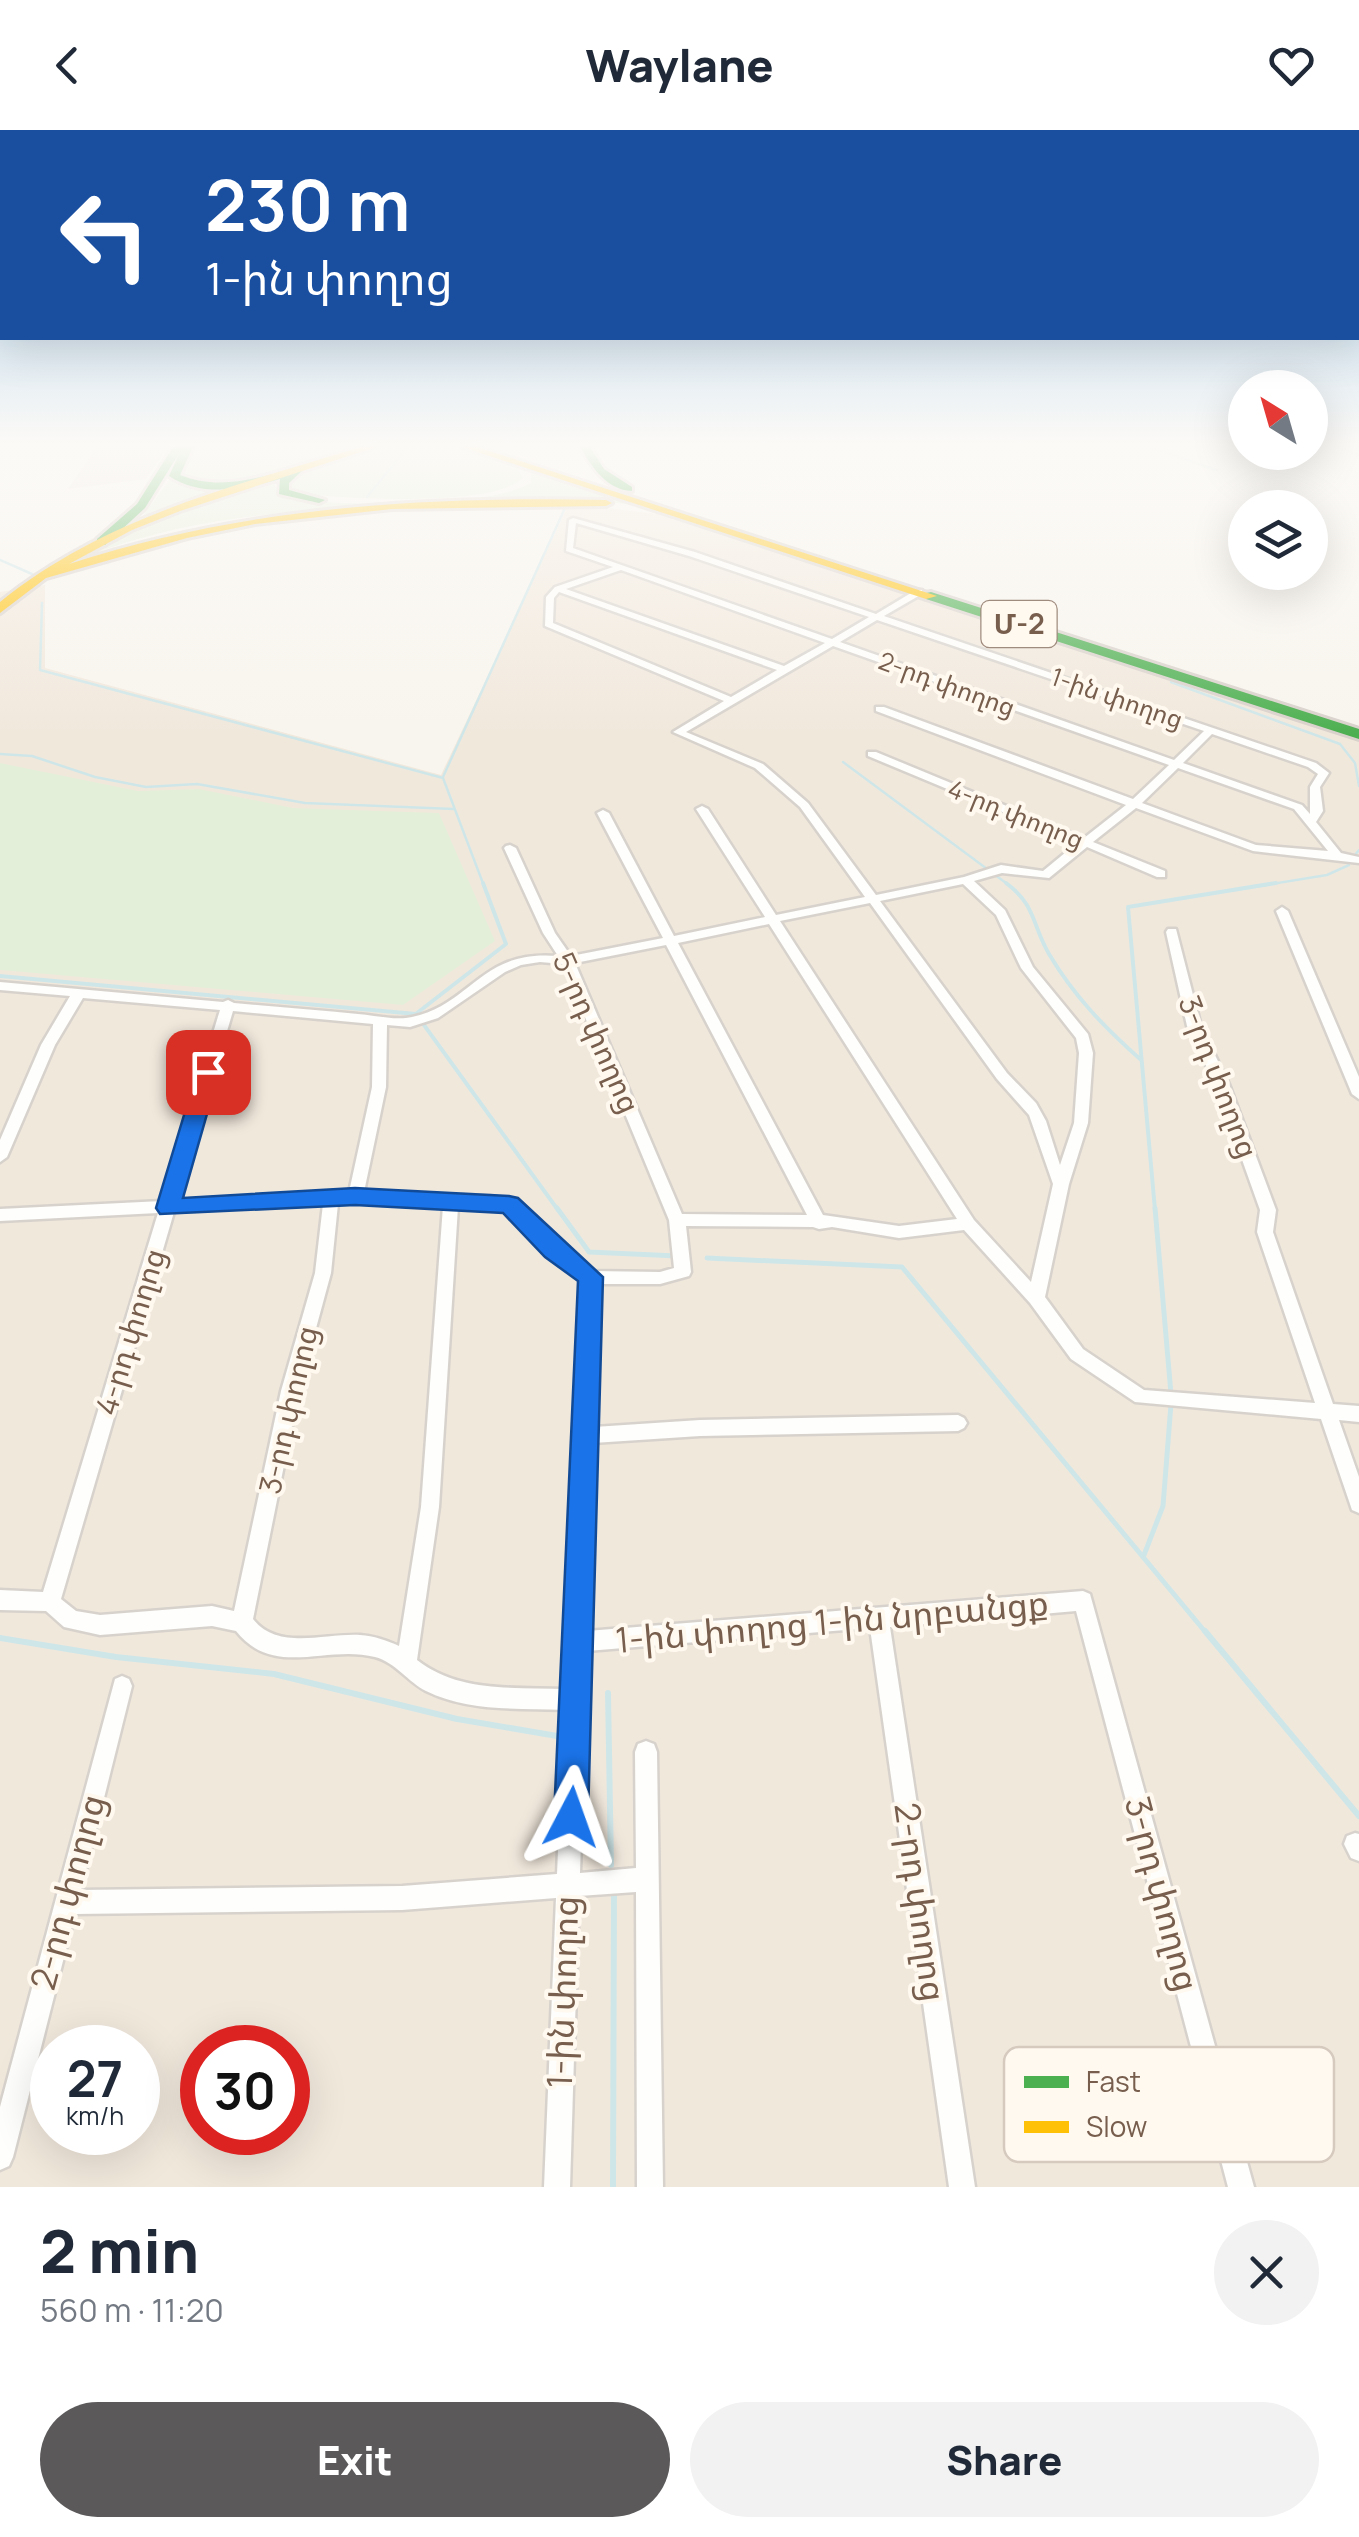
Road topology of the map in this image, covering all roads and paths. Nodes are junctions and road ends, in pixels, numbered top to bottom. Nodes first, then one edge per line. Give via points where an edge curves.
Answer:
1 (99, 543) edge
2 (141, 543) edge
3 (569, 543) edge
4 (657, 543) edge
5 (768, 543) edge
6 (794, 543) edge
7 (622, 568) junction
8 (48, 575) junction
9 (558, 589) junction
10 (919, 592) junction
11 (0, 609) edge
12 (878, 616) junction
13 (834, 642) junction
14 (784, 670) junction
15 (732, 701) junction
16 (880, 709) dead end
17 (1359, 724) edge
18 (1211, 730) junction
19 (1359, 734) edge
20 (872, 754) dead end
21 (1176, 764) junction
22 (1135, 803) junction
23 (702, 809) dead end
24 (603, 813) dead end
25 (1312, 820) junction
26 (1084, 842) junction
27 (510, 848) dead end
28 (1336, 853) junction
29 (1359, 860) edge
30 (1160, 874) dead end
31 (966, 880) junction
32 (874, 900) junction
33 (1282, 911) dead end
34 (774, 920) junction
35 (1172, 932) dead end
36 (673, 940) junction
37 (568, 961) junction
38 (0, 986) edge
39 (79, 993) junction
40 (228, 1004) junction
41 (380, 1021) junction
42 (1359, 1094) edge
43 (0, 1157) edge
44 (1060, 1184) junction
45 (355, 1197) junction
46 (331, 1199) junction
47 (451, 1200) junction
48 (168, 1208) junction
49 (0, 1215) edge
50 (677, 1220) junction
51 (820, 1223) junction
52 (968, 1224) junction
53 (590, 1277) junction
54 (1036, 1298) junction
55 (1328, 1411) junction
56 (1359, 1414) edge
57 (958, 1423) dead end
58 (582, 1436) junction
59 (1359, 1504) edge
60 (0, 1600) edge
61 (50, 1602) junction
62 (1083, 1602) joint
63 (878, 1616) junction
64 (242, 1622) junction
65 (580, 1642) junction
66 (407, 1660) junction
67 (122, 1686) dead end
68 (575, 1700) junction
69 (646, 1752) dead end
70 (648, 1879) junction
71 (566, 1886) junction
72 (66, 1902) junction
73 (1204, 2047) edge
74 (0, 2156) edge
75 (1235, 2162) edge
76 (557, 2187) edge
77 (650, 2187) edge
78 (962, 2187) edge
79 (1242, 2187) edge

1 - 8 main road
2 - 8 main road
3 - 7 street, 2-րդ փողոց via 569,549
4 - 12 street, 1-ին փողոց
5 - 10 main road, Մ-2
6 - 17 main road, Մ-2
7 - 9 street
7 - 13 street, 2-րդ փողոց
8 - 11 main road
9 - 14 street
9 - 15 street via 550,597 548,624
10 - 12 street
10 - 19 main road, Մ-2
12 - 13 street
12 - 18 street, 1-ին փողոց
13 - 14 street
13 - 21 street, 2-րդ փողոց
14 - 15 street
15 - 32 street via 678,732 776,779
16 - 22 street
18 - 21 street
18 - 25 street, 1-ին փողոց via 1324,773 1315,787
20 - 26 street, 4-րդ փողոց
21 - 22 street
21 - 25 street, 2-րդ փողոց via 1298,808
22 - 26 street
22 - 28 street via 1253,848
23 - 34 street
24 - 36 street
25 - 28 street, 2-րդ փողոց
26 - 30 street, 4-րդ փողոց
26 - 31 street via 1044,875 1001,868
27 - 37 street, 5-րդ փողոց
28 - 29 street
31 - 32 street
31 - 44 street via 1001,914 1027,968 1083,1036 1081,1123
32 - 34 street
32 - 44 street via 1002,1076 1026,1099
33 - 42 street
34 - 36 street
34 - 52 street
35 - 55 street, 3-րդ փողոց via 1187,1005 1268,1210 1265,1232
36 - 37 street
36 - 51 street
37 - 41 street via 522,957 425,1019
37 - 50 street, 5-րդ փողոց
38 - 39 street
39 - 40 street
39 - 43 street
40 - 41 street
40 - 48 street, 4-րդ փողոց
41 - 45 street via 372,1131
44 - 54 street
45 - 46 street
45 - 47 street
46 - 48 street
46 - 64 street, 3-րդ փողոց via 323,1273 290,1390
47 - 53 street via 509,1204
47 - 66 street via 430,1507
48 - 49 street
48 - 61 street, 4-րդ փողոց
50 - 51 street
50 - 53 street, 5-րդ փողոց via 682,1272
51 - 52 street via 900,1232
52 - 54 street
53 - 58 street, 1-ին փողոց
54 - 55 street via 1077,1354 1141,1397
55 - 56 street
55 - 59 street, 3-րդ փողոց
57 - 58 street
58 - 65 street, 1-ին փողոց
60 - 61 street
61 - 64 street via 71,1620 100,1624 212,1616
62 - 63 street, 1-ին փողոց 1-ին նրբանցք
62 - 73 street, 3-րդ փողոց
63 - 65 street, 1-ին փողոց 1-ին նրբանցք
63 - 78 street, 2-րդ փողոց
64 - 66 street via 268,1644 371,1646
65 - 68 street, 1-ին փողոց
66 - 68 street via 440,1687
67 - 72 street, 2-րդ փողոց
68 - 71 street, 1-ին փողոց
69 - 70 street
70 - 71 street
70 - 77 street
71 - 72 street via 402,1898
71 - 76 street, 1-ին փողոց
72 - 74 street, 2-րդ փողոց
75 - 79 street, 3-րդ փողոց

